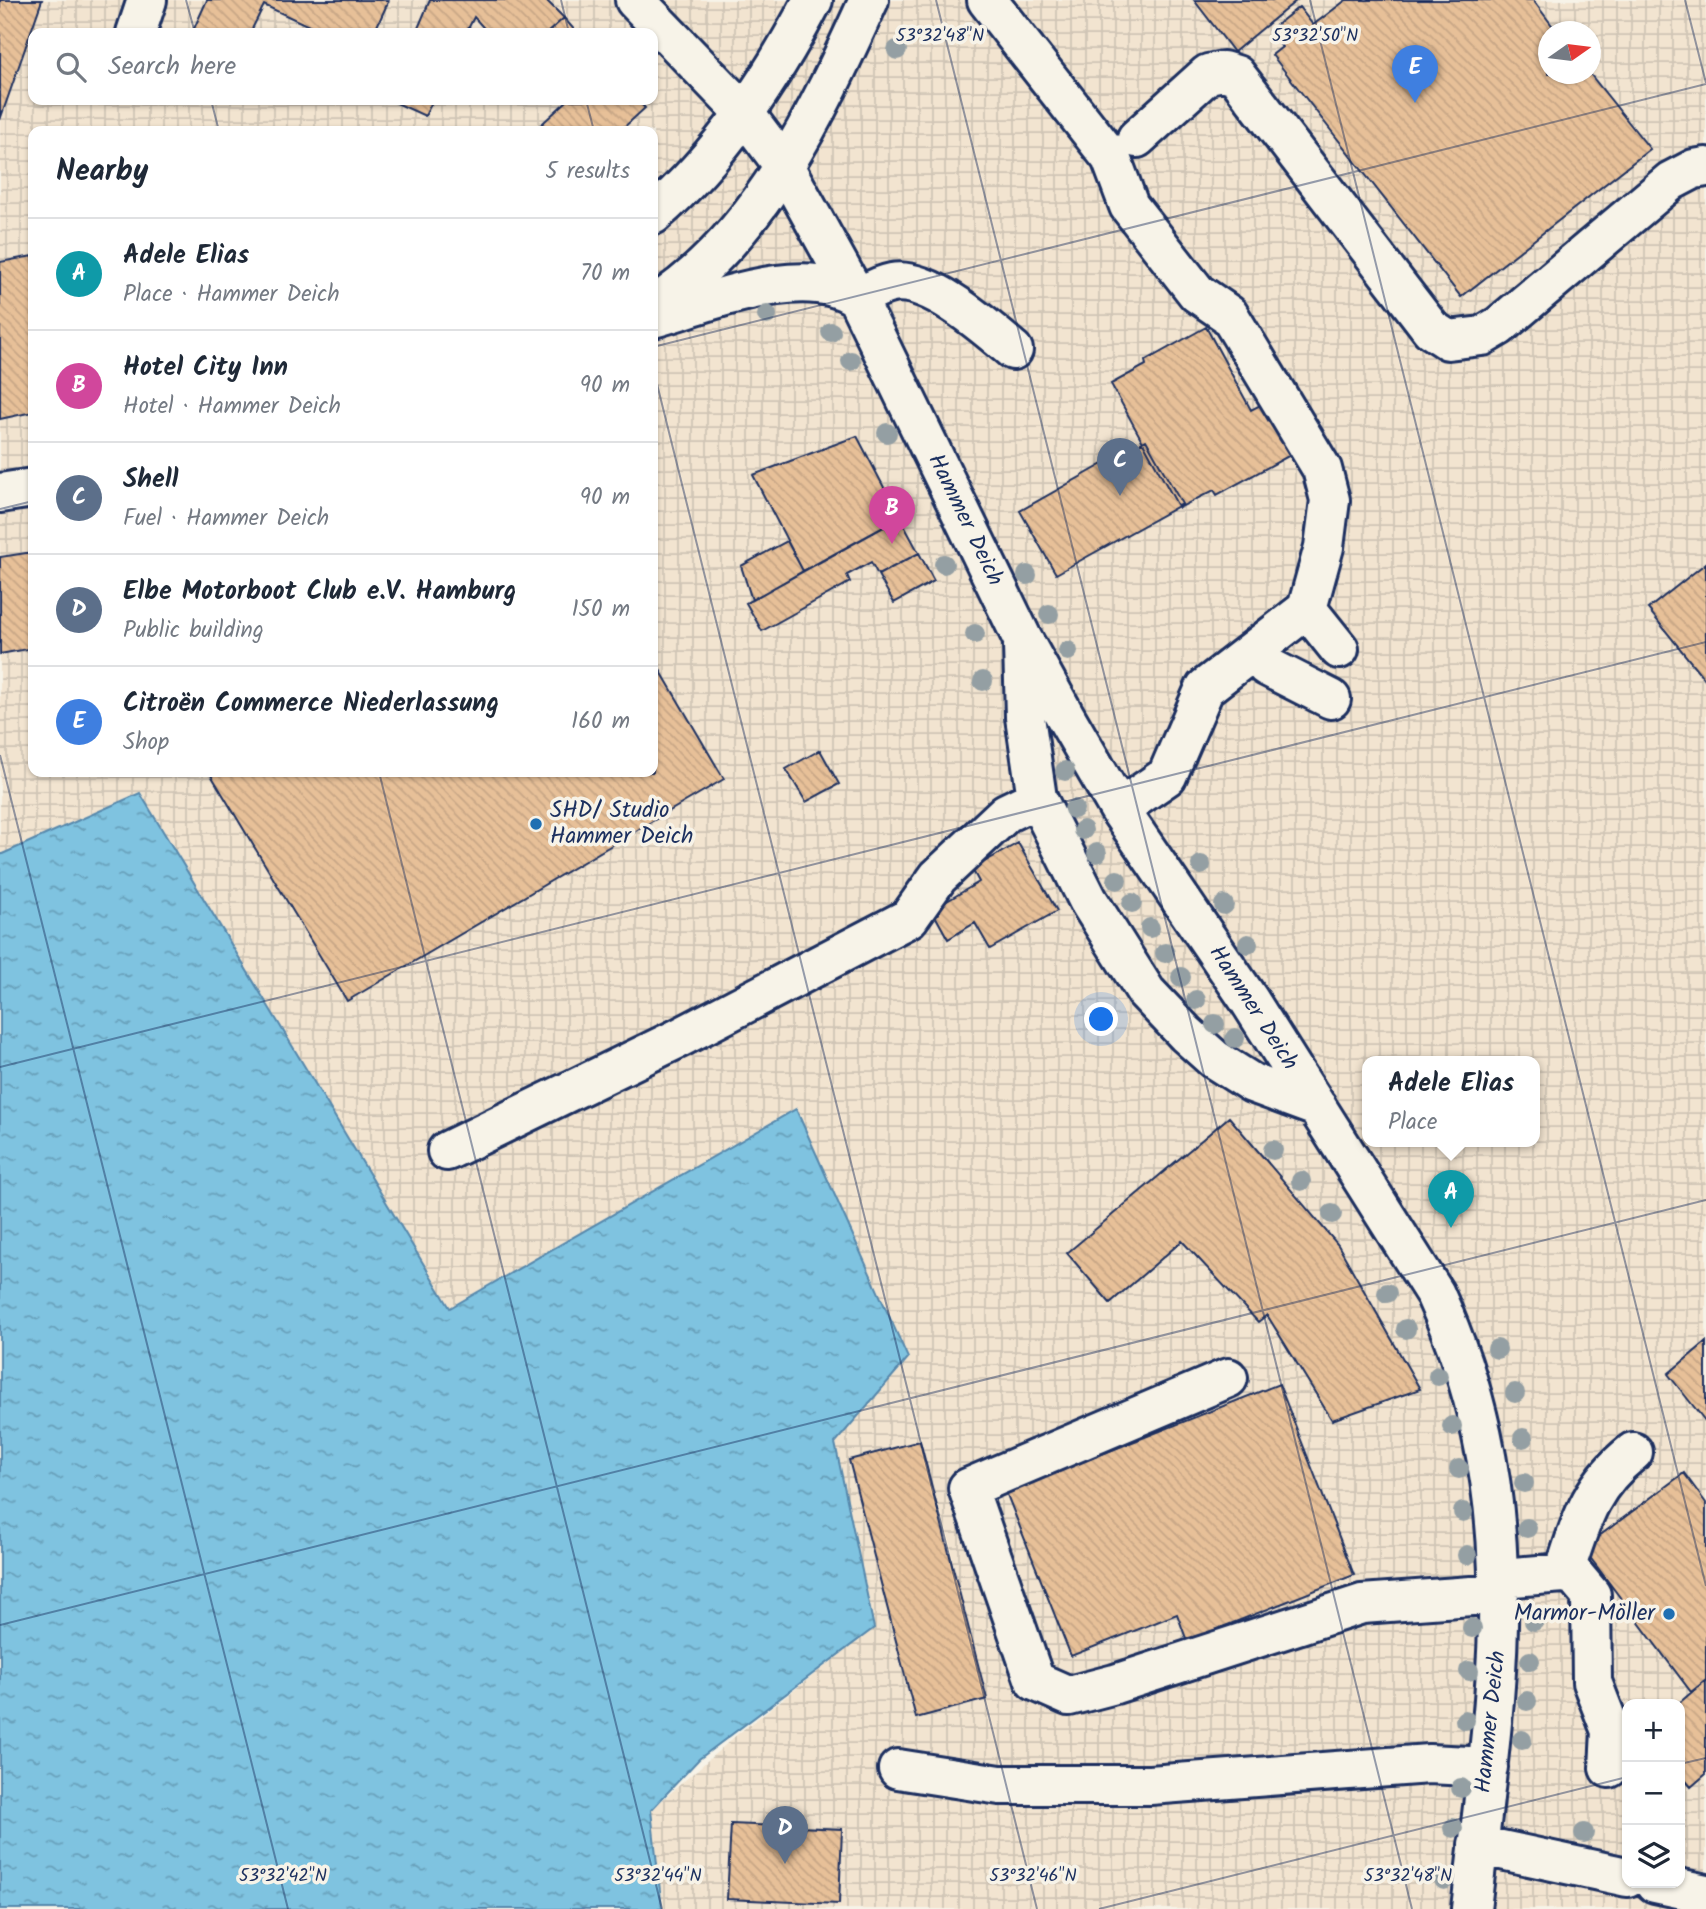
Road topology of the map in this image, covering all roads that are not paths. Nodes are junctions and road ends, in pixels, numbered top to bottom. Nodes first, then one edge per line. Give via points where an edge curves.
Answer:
1 (147, 0) edge
2 (635, 0) edge
3 (813, 0) edge
4 (869, 0) edge
5 (987, 0) edge
6 (138, 28) edge
7 (745, 114) junction
8 (1137, 138) dead end
9 (784, 166) junction
10 (1706, 167) edge
11 (658, 211) edge
12 (856, 298) junction
13 (658, 302) edge
14 (658, 317) edge
15 (1013, 350) dead end
16 (28, 489) edge
17 (0, 493) edge
18 (1307, 608) junction
19 (1023, 640) junction
20 (1339, 649) dead end
21 (1256, 650) junction
22 (1331, 699) dead end
23 (1037, 799) junction
24 (1119, 809) junction
25 (1317, 1107) junction
26 (447, 1151) dead end
27 (1228, 1378) dead end
28 (1633, 1452) dead end
29 (1564, 1573) junction
30 (1500, 1586) junction
31 (1488, 1766) junction
32 (1609, 1768) dead end
33 (898, 1769) dead end
34 (1478, 1845) junction
35 (1622, 1876) edge
36 (1685, 1884) edge
37 (1703, 1885) edge
38 (1471, 1909) edge

1 - 6 street
2 - 7 street, Hammer Deich
3 - 7 street
4 - 9 street
5 - 18 street via 1111,158 1129,206 1197,293 1229,315 1322,469 1330,500 1324,547
7 - 9 street, Hammer Deich
7 - 11 street via 680,192
8 - 10 street via 1208,74 1223,71 1236,75 1432,329 1448,340 1482,336 1499,326 1671,181
9 - 12 street, Hammer Deich
9 - 13 street via 731,238
12 - 14 street via 844,289 805,282 772,286
12 - 15 street via 893,282 929,290 972,315
12 - 19 street, Hammer Deich
16 - 17 street
18 - 20 street
18 - 21 street
19 - 23 street via 1025,717
19 - 24 street, Hammer Deich
21 - 22 street via 1266,666
21 - 24 street via 1205,688 1167,776
23 - 25 street via 1081,889 1146,992 1214,1059 1252,1083
23 - 26 street via 1006,813 938,877 909,918 677,1039
24 - 25 street, Hammer Deich
25 - 30 street, Hammer Deich via 1435,1294 1455,1338 1483,1437
27 - 30 street via 968,1488 1035,1681 1069,1696 1362,1604
28 - 29 street via 1593,1492
29 - 30 street
29 - 32 street via 1575,1576 1591,1595 1592,1682 1611,1731
30 - 31 street, Hammer Deich
31 - 33 street via 1429,1764 1150,1785 1000,1785
31 - 34 street, Hammer Deich
34 - 35 street
34 - 38 street, Hammer Deich
36 - 37 street

